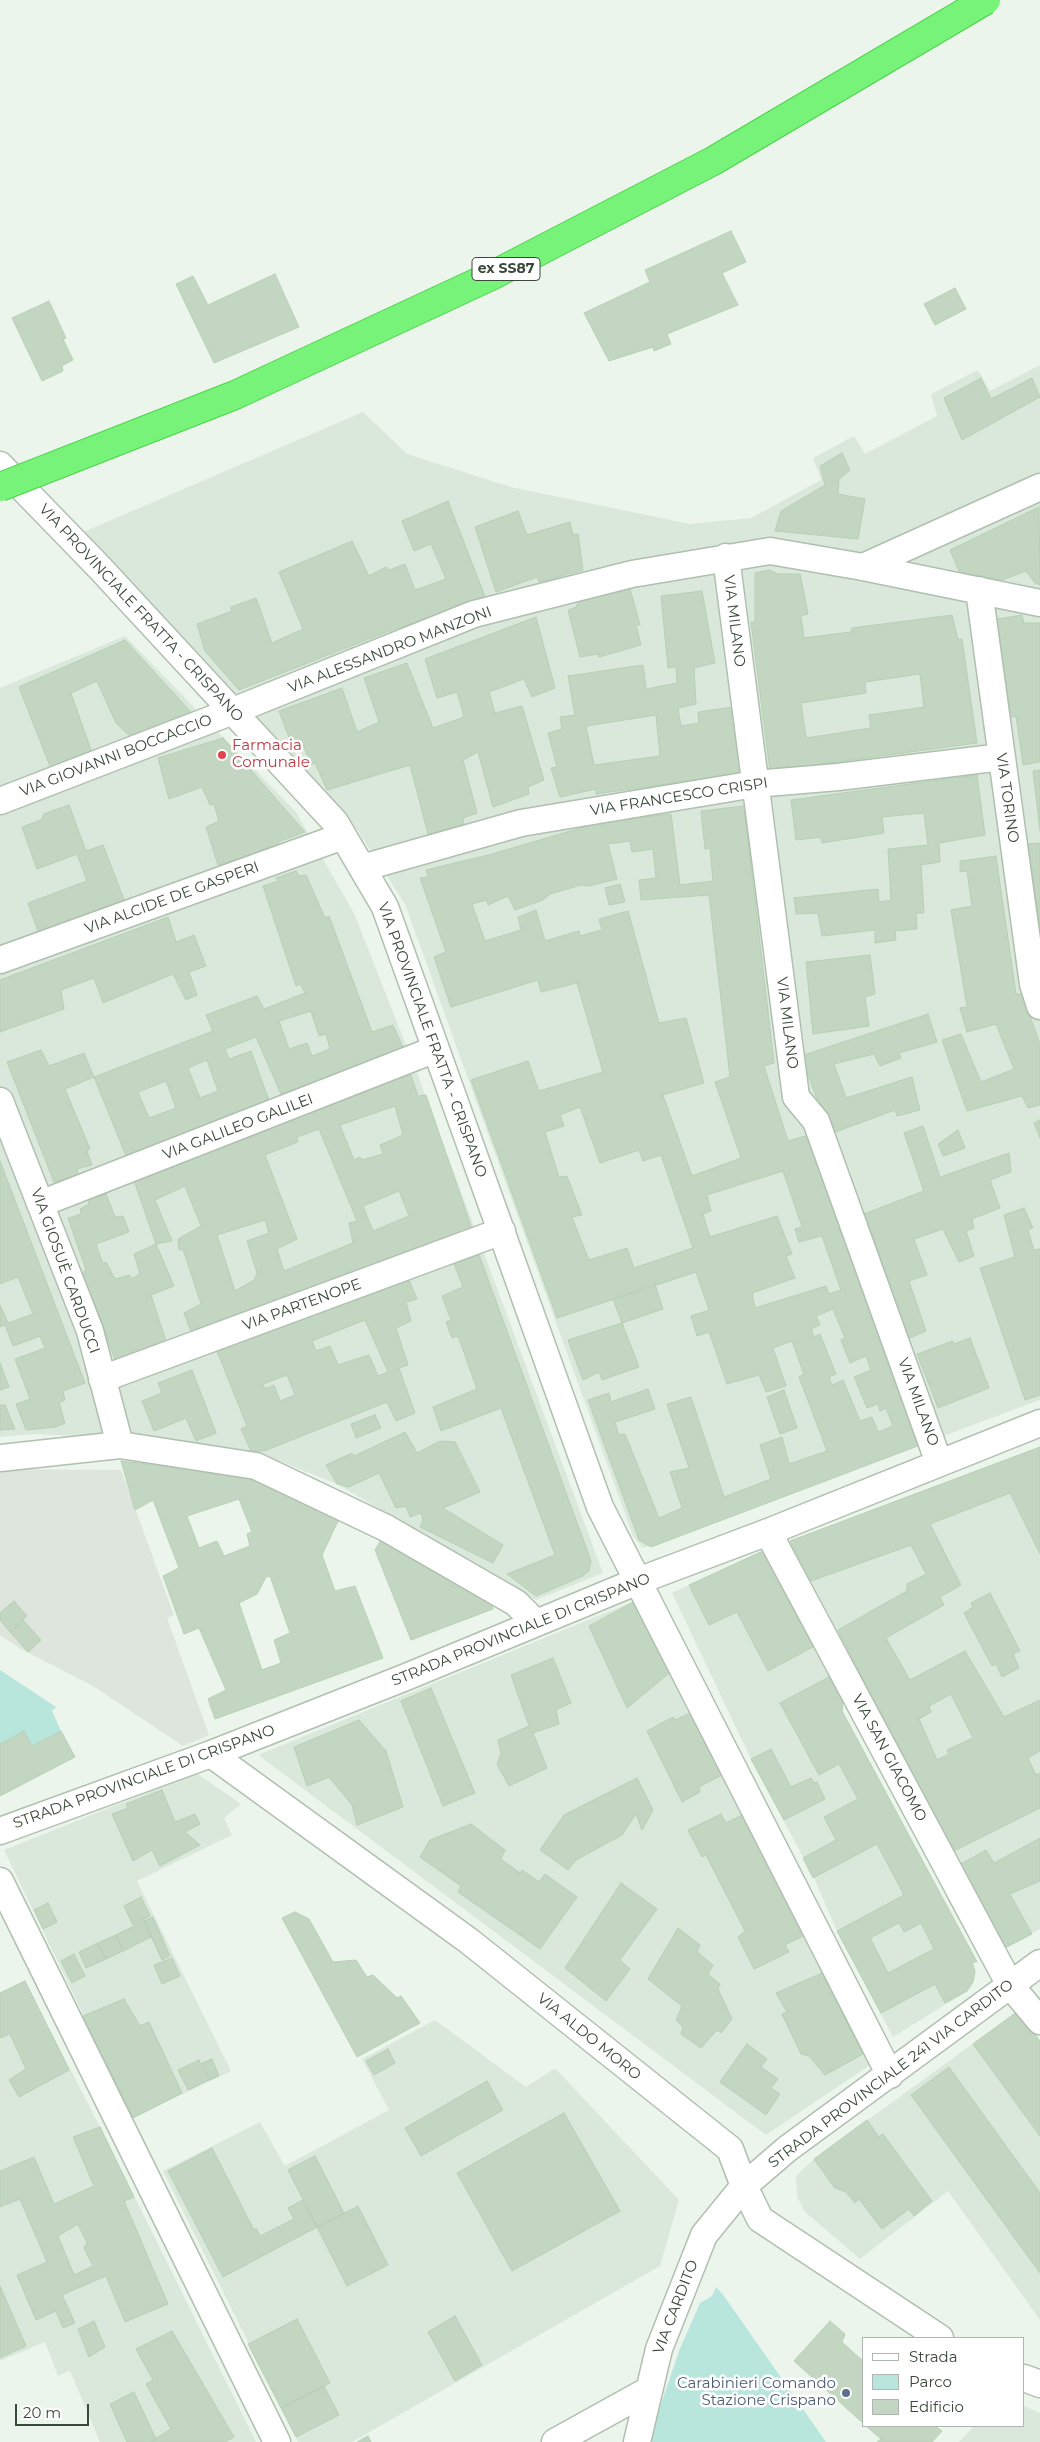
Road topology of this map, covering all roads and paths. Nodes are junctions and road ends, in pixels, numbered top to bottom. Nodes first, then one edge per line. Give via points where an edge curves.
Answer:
1 (986, 0) edge
2 (0, 465) edge
3 (0, 487) edge
4 (1040, 487) edge
5 (726, 558) junction
6 (863, 567) junction
7 (978, 590) junction
8 (1040, 603) edge
9 (233, 711) junction
10 (1002, 757) junction
11 (756, 784) junction
12 (0, 801) edge
13 (343, 836) junction
14 (362, 868) junction
15 (0, 960) edge
16 (1038, 991) edge
17 (436, 1049) junction
18 (0, 1100) edge
19 (40, 1204) junction
20 (502, 1231) junction
21 (102, 1379) junction
22 (1040, 1423) edge
23 (120, 1446) junction
24 (0, 1458) edge
25 (939, 1463) junction
26 (768, 1532) junction
27 (638, 1581) junction
28 (536, 1623) junction
29 (211, 1754) junction
30 (0, 1831) edge
31 (0, 1882) edge
32 (1040, 1963) edge
33 (1010, 1985) junction
34 (1040, 2021) edge
35 (890, 2075) junction
36 (744, 2186) junction
37 (938, 2337) edge
38 (1025, 2378) edge
39 (1040, 2384) edge
40 (649, 2390) junction
41 (277, 2442) edge
42 (555, 2442) edge
43 (637, 2442) edge

1 - 3 highway, ex SS87, bridge via 712,161 491,276 235,395
2 - 9 street, VIA PROVINCIALE FRATTA - CRISPANO
4 - 6 street
5 - 6 street, VIA ALESSANDRO MANZONI via 770,551
5 - 9 street, VIA ALESSANDRO MANZONI via 632,574 474,614
5 - 11 street, VIA MILANO
6 - 7 street, VIA ALESSANDRO MANZONI
7 - 8 street, VIA ALESSANDRO MANZONI
7 - 10 street, VIA TORINO
9 - 12 street, VIA GIOVANNI BOCCACCIO
9 - 13 street, VIA PROVINCIALE FRATTA - CRISPANO via 335,822
10 - 11 street, VIA FRANCESCO CRISPI
10 - 16 street, VIA TORINO
11 - 14 street, VIA FRANCESCO CRISPI via 520,823
11 - 25 street, VIA MILANO via 796,1097 816,1121
13 - 14 street, VIA PROVINCIALE FRATTA - CRISPANO
13 - 15 street, VIA ALCIDE DE GASPERI
14 - 17 street, VIA PROVINCIALE FRATTA - CRISPANO via 385,907
17 - 19 street, VIA GALILEO GALILEI
17 - 20 street, VIA PROVINCIALE FRATTA - CRISPANO
18 - 19 street, VIA GIOSUÈ CARDUCCI
19 - 21 street, VIA GIOSUÈ CARDUCCI via 90,1331
20 - 21 street, VIA PARTENOPE
20 - 27 street, VIA PROVINCIALE FRATTA - CRISPANO via 600,1507
21 - 23 street, VIA GIOSUÈ CARDUCCI
22 - 25 street, STRADA PROVINCIALE DI CRISPANO
23 - 24 street
23 - 28 street via 256,1466 386,1528 516,1603
25 - 26 street, STRADA PROVINCIALE DI CRISPANO
26 - 27 street, STRADA PROVINCIALE DI CRISPANO
26 - 33 street, VIA SAN GIACOMO
27 - 28 street, STRADA PROVINCIALE DI CRISPANO
27 - 35 street, VIA PROVINCIALE FRATTA - CRISPANO
28 - 29 street, STRADA PROVINCIALE DI CRISPANO
29 - 30 street, STRADA PROVINCIALE DI CRISPANO
29 - 36 street, VIA ALDO MORO via 469,1941 730,2149
31 - 41 street
32 - 33 street, STRADA PROVINCIALE 241 VIA CARDITO
33 - 34 street, VIA SAN GIACOMO
33 - 35 street, STRADA PROVINCIALE 241 VIA CARDITO
35 - 36 street, STRADA PROVINCIALE 241 VIA CARDITO via 787,2150
36 - 37 street, VIA ALDO MORO via 760,2219
36 - 40 street, VIA CARDITO via 704,2235 659,2349
38 - 39 street
40 - 42 street
40 - 43 street, VIA CARDITO

